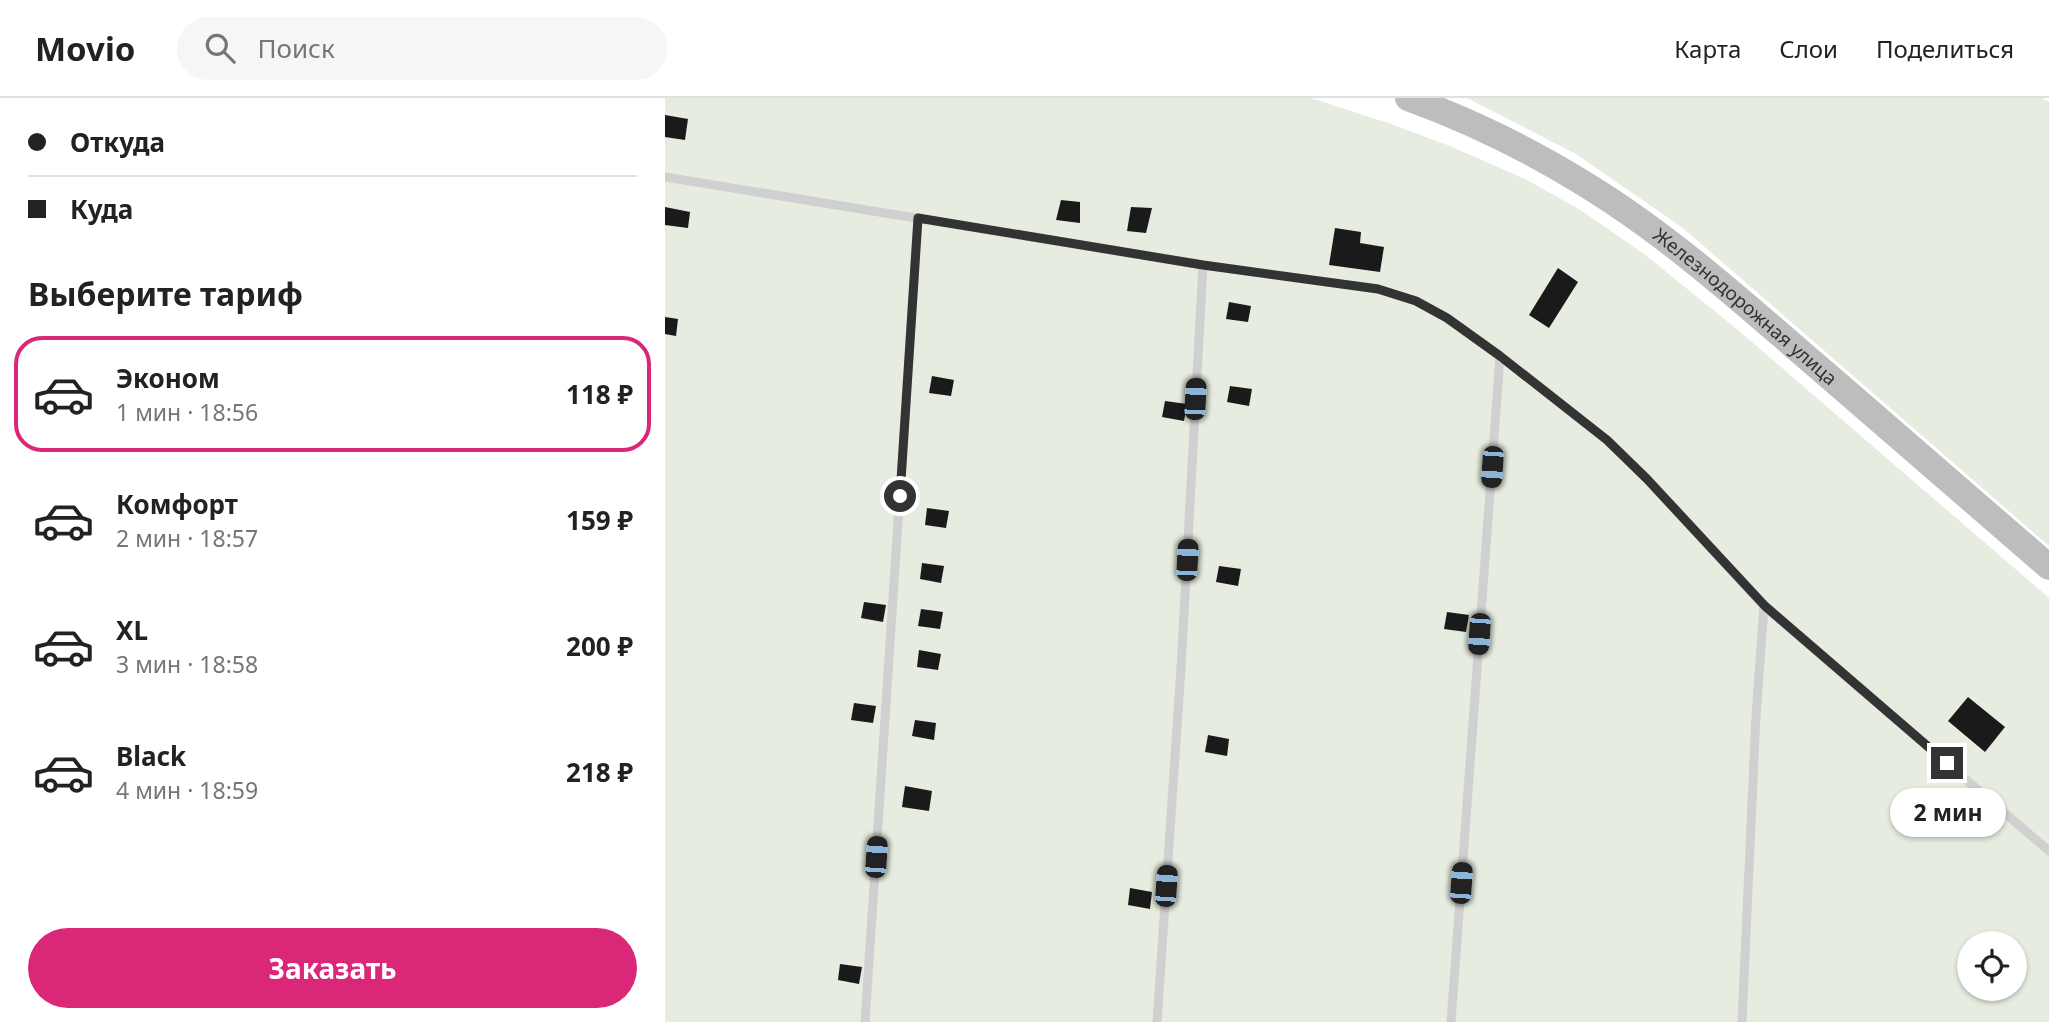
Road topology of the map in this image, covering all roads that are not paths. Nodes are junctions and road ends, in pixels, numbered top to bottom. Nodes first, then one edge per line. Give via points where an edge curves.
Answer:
1 (1408, 98) edge
2 (665, 177) edge
3 (918, 218) junction
4 (1203, 265) junction
5 (1500, 356) junction
6 (2049, 567) edge
7 (1765, 606) junction
8 (2049, 851) edge
9 (865, 1022) edge
10 (1157, 1022) edge
11 (1451, 1022) edge
12 (1742, 1022) edge

1 - 6 main road, Железнодорожная улица via 1464,120 1556,167 1653,232 1752,311
2 - 3 lane
3 - 4 lane
3 - 9 lane
4 - 5 lane via 1378,289 1416,301 1447,318
4 - 10 lane
5 - 7 lane via 1607,440
5 - 11 lane
7 - 8 lane
7 - 12 lane

